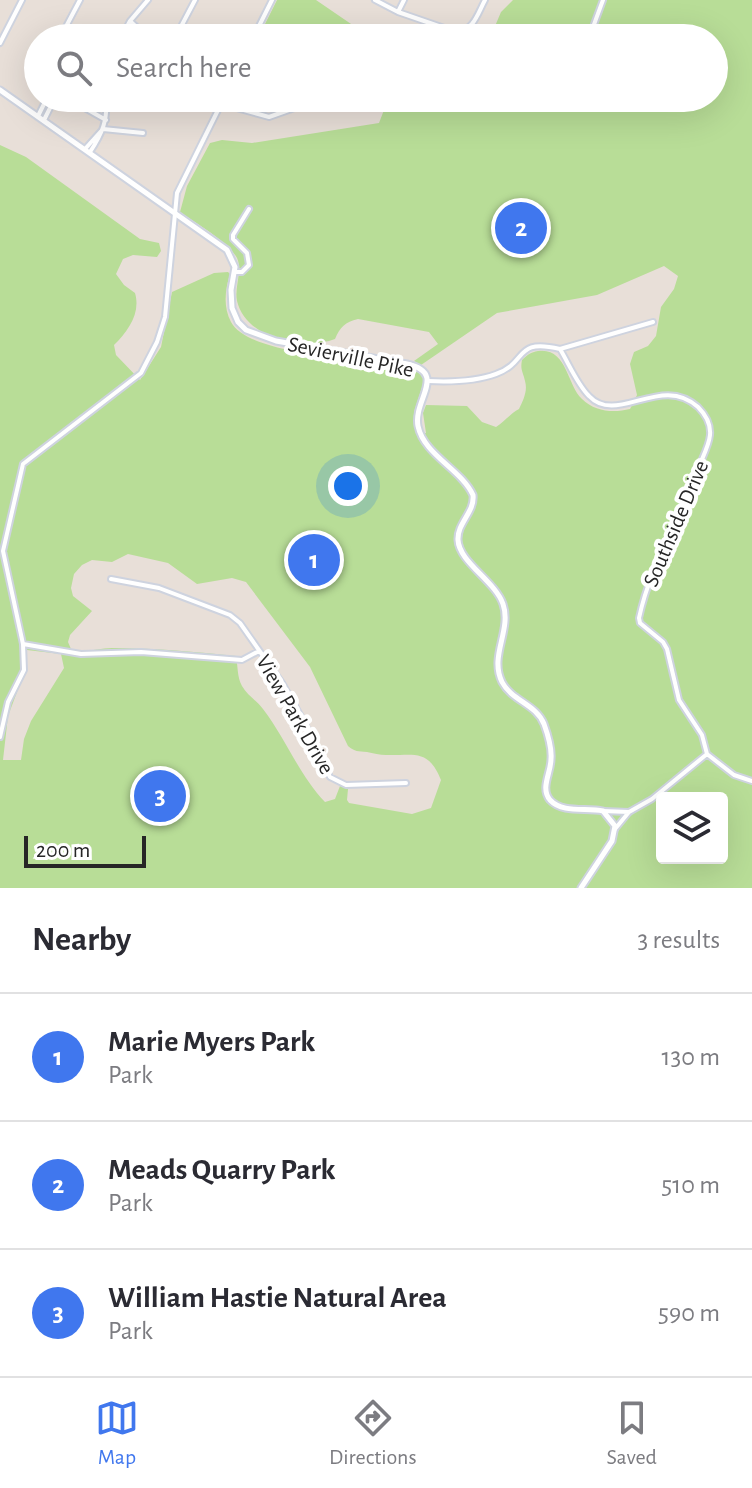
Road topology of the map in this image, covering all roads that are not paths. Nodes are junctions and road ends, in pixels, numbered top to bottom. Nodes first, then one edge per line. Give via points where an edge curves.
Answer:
1 (22, 0) edge
2 (80, 0) edge
3 (148, 0) edge
4 (195, 0) edge
5 (272, 0) edge
6 (375, 0) edge
7 (404, 0) edge
8 (485, 0) edge
9 (603, 0) edge
10 (398, 12) junction
11 (130, 21) junction
12 (67, 24) edge
13 (128, 24) edge
14 (133, 24) edge
15 (182, 24) edge
16 (260, 24) edge
17 (430, 24) edge
18 (473, 24) edge
19 (594, 24) edge
20 (0, 43) edge
21 (0, 90) edge
22 (24, 106) edge
23 (32, 112) edge
24 (43, 112) edge
25 (45, 112) edge
26 (92, 112) edge
27 (106, 112) edge
28 (217, 112) edge
29 (255, 112) edge
30 (283, 112) edge
31 (41, 118) junction
32 (106, 120) junction
33 (103, 129) junction
34 (143, 133) dead end
35 (87, 150) junction
36 (249, 209) dead end
37 (174, 212) junction
38 (234, 272) junction
39 (653, 322) dead end
40 (560, 349) junction
41 (428, 381) junction
42 (111, 579) dead end
43 (23, 644) junction
44 (259, 651) junction
45 (0, 737) edge
46 (707, 754) junction
47 (752, 781) edge
48 (406, 783) dead end
49 (603, 811) junction
50 (629, 812) junction
51 (615, 829) junction
52 (581, 888) edge

1 - 20 street
2 - 12 street
3 - 11 street
4 - 15 street
5 - 16 street
6 - 10 street
7 - 10 street
8 - 18 street
9 - 19 street
10 - 17 street
11 - 13 street
11 - 14 street
21 - 22 street
23 - 31 street
24 - 31 street
25 - 31 street
26 - 32 street
27 - 32 street
28 - 37 street via 179,187
29 - 30 street via 269,117
31 - 35 street
32 - 33 street
33 - 34 street
33 - 35 street
35 - 37 street
36 - 38 street via 233,239 247,253 249,265
37 - 38 street via 227,250
37 - 43 street via 165,317 141,373 23,464 3,551
38 - 41 street, Sevierville Pike via 232,308 251,333 414,366
39 - 40 street
40 - 41 street via 538,344 490,376
40 - 46 street, Southside Drive via 596,402 613,406 659,394 681,396 702,411 709,424 710,438 682,511 645,588 640,623 667,649 679,700 702,735
41 - 49 street, Sevierville Pike via 418,413 420,431 473,495 458,543 503,603 498,671 508,691 536,711 544,724 552,755 548,796 564,808
42 - 44 street, View Park Drive via 159,588 219,609 240,623
43 - 44 street via 81,654 141,652 242,660
43 - 45 street via 24,670 8,702
44 - 48 street, View Park Drive via 304,722 330,777 346,785
46 - 47 street via 734,775
46 - 50 street
49 - 50 street
49 - 51 street
50 - 51 street
51 - 52 street

